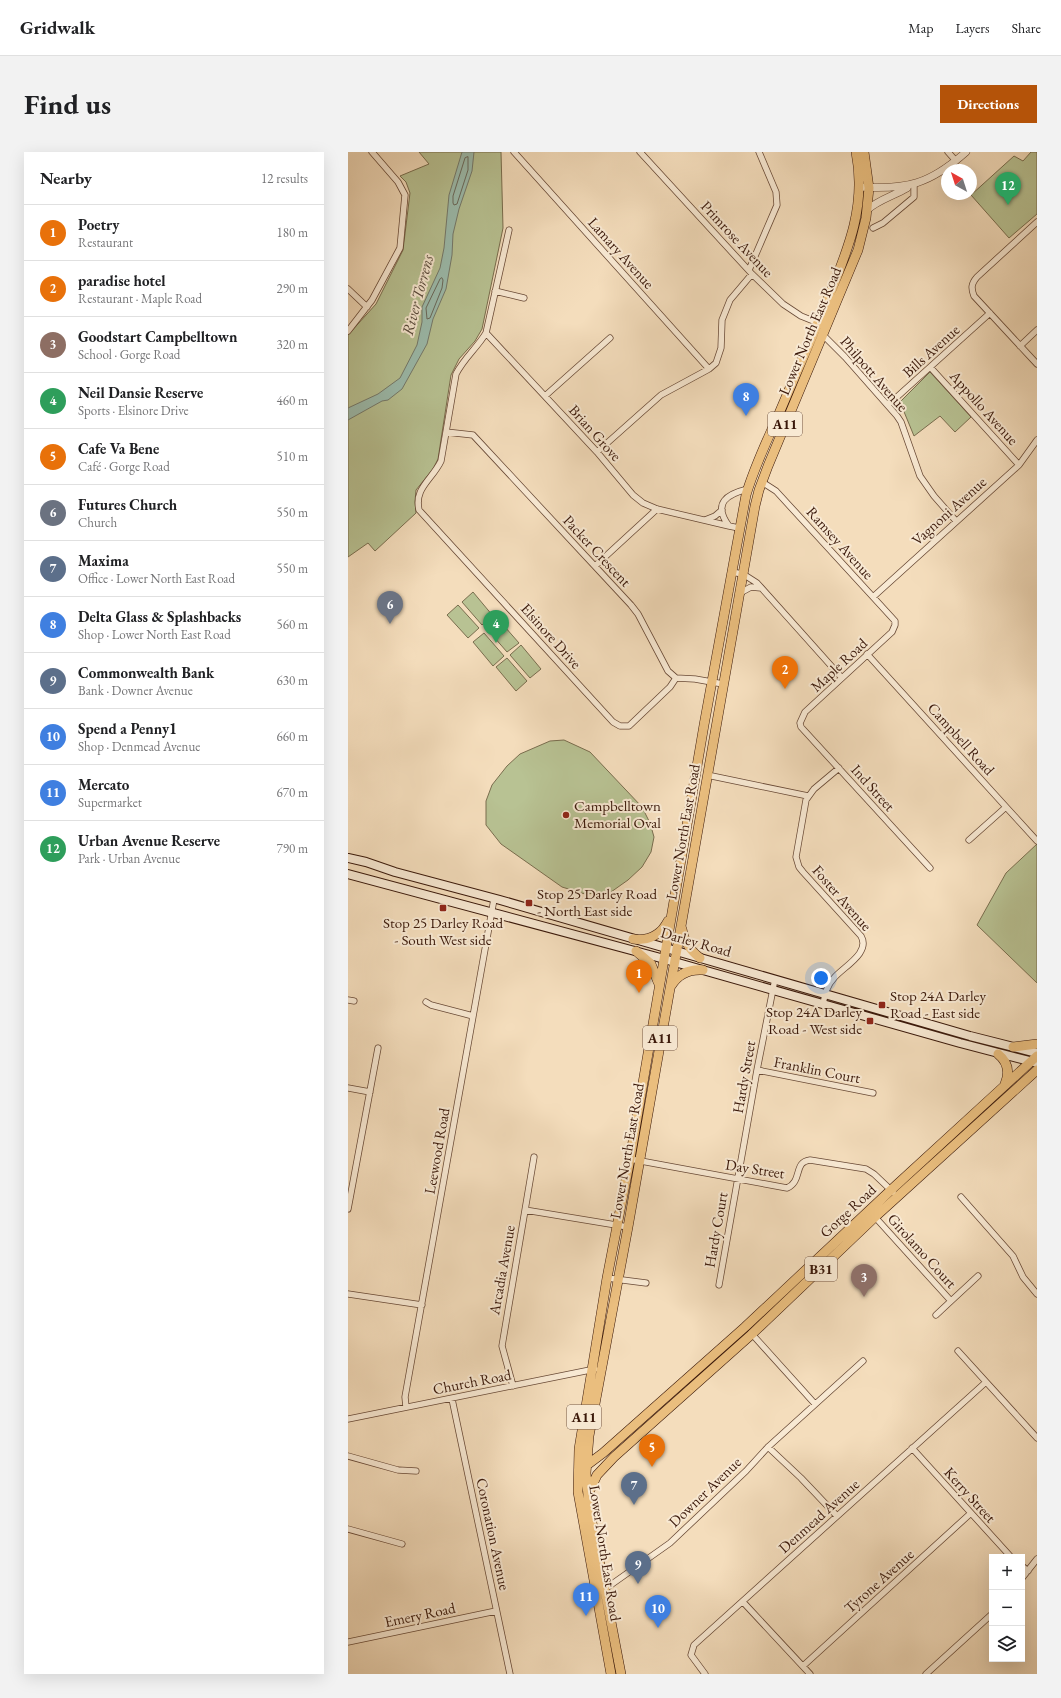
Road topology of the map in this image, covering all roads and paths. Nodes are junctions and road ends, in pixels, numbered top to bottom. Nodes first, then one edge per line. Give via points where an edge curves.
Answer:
1 (372, 152) edge
2 (514, 152) edge
3 (640, 152) edge
4 (760, 152) edge
5 (856, 152) edge
6 (864, 152) edge
7 (948, 152) edge
8 (966, 152) edge
9 (956, 161) junction
10 (914, 185) junction
11 (860, 187) junction
12 (869, 188) junction
13 (867, 210) junction
14 (1037, 222) edge
15 (872, 228) dead end
16 (509, 230) dead end
17 (750, 272) junction
18 (348, 289) edge
19 (495, 291) junction
20 (524, 298) dead end
21 (367, 307) junction
22 (990, 313) junction
23 (821, 329) junction
24 (1037, 330) edge
25 (348, 331) edge
26 (486, 333) junction
27 (610, 338) dead end
28 (1020, 346) junction
29 (1037, 364) edge
30 (931, 368) junction
31 (709, 369) junction
32 (545, 396) junction
33 (888, 405) junction
34 (446, 432) junction
35 (1037, 440) edge
36 (597, 452) junction
37 (1019, 465) junction
38 (762, 482) junction
39 (748, 488) junction
40 (755, 506) junction
41 (657, 509) junction
42 (722, 510) junction
43 (704, 520) junction
44 (956, 521) junction
45 (729, 526) junction
46 (740, 528) junction
47 (595, 566) junction
48 (731, 572) junction
49 (743, 574) junction
50 (762, 588) junction
51 (740, 593) junction
52 (873, 597) junction
53 (895, 625) joint
54 (867, 654) junction
55 (676, 678) junction
56 (842, 678) junction
57 (712, 682) junction
58 (723, 684) junction
59 (800, 723) joint
60 (839, 768) junction
61 (707, 775) junction
62 (808, 796) junction
63 (1006, 807) junction
64 (969, 840) dead end
65 (1037, 841) edge
66 (348, 858) edge
67 (930, 868) dead end
68 (348, 874) edge
69 (494, 899) junction
70 (492, 912) junction
71 (671, 914) junction
72 (681, 924) junction
73 (633, 938) junction
74 (666, 948) junction
75 (636, 951) junction
76 (676, 951) junction
77 (700, 958) junction
78 (664, 959) junction
79 (674, 962) junction
80 (703, 970) junction
81 (775, 979) junction
82 (658, 987) junction
83 (669, 989) junction
84 (772, 990) junction
85 (825, 994) junction
86 (348, 1000) edge
87 (354, 1001) dead end
88 (426, 1002) dead end
89 (823, 1004) junction
90 (473, 1016) junction
91 (1037, 1044) edge
92 (1013, 1047) junction
93 (378, 1048) dead end
94 (998, 1054) junction
95 (1035, 1059) edge
96 (757, 1070) junction
97 (1037, 1070) edge
98 (1037, 1077) edge
99 (1027, 1079) junction
100 (348, 1088) edge
101 (1001, 1089) junction
102 (370, 1092) junction
103 (873, 1093) dead end
104 (534, 1157) dead end
105 (630, 1159) junction
106 (640, 1161) junction
107 (738, 1180) junction
108 (350, 1188) edge
109 (891, 1190) junction
110 (897, 1197) junction
111 (961, 1197) dead end
112 (348, 1209) edge
113 (525, 1210) junction
114 (875, 1217) junction
115 (617, 1226) junction
116 (628, 1227) junction
117 (978, 1276) dead end
118 (608, 1278) junction
119 (618, 1279) junction
120 (646, 1283) dead end
121 (719, 1285) dead end
122 (348, 1294) edge
123 (1037, 1294) edge
124 (951, 1301) junction
125 (422, 1305) junction
126 (936, 1315) dead end
127 (745, 1327) junction
128 (752, 1334) junction
129 (958, 1351) dead end
130 (863, 1361) dead end
131 (596, 1369) junction
132 (986, 1382) junction
133 (513, 1386) junction
134 (452, 1399) junction
135 (816, 1404) junction
136 (406, 1407) junction
137 (348, 1419) edge
138 (1037, 1438) edge
139 (768, 1447) junction
140 (912, 1448) junction
141 (348, 1456) edge
142 (614, 1457) junction
143 (582, 1465) junction
144 (416, 1471) dead end
145 (588, 1496) junction
146 (971, 1513) junction
147 (837, 1516) junction
148 (348, 1529) edge
149 (402, 1544) dead end
150 (1008, 1554) edge
151 (1037, 1559) edge
152 (1025, 1568) edge
153 (1028, 1571) junction
154 (1025, 1574) edge
155 (605, 1589) junction
156 (744, 1602) junction
157 (496, 1611) junction
158 (989, 1617) edge
159 (348, 1642) edge
160 (802, 1666) junction
161 (510, 1674) edge
162 (611, 1674) edge
163 (621, 1674) edge
164 (705, 1674) edge
165 (810, 1674) edge
166 (926, 1674) edge

1 - 21 street via 398,182 405,195 400,248
2 - 31 street, Lamary Avenue
3 - 17 street, Primrose Avenue
4 - 17 street via 776,192 777,205
5 - 11 main road, Lower North East Road / A11
6 - 12 main road, Lower North East Road / A11
7 - 9 street
8 - 9 street
9 - 10 street
10 - 12 street via 888,189
10 - 13 street via 877,202
10 - 15 street via 914,197 883,223
11 - 12 street
11 - 23 main road, Lower North East Road / A11 via 851,242
12 - 13 main road, Lower North East Road / A11
13 - 23 main road, Lower North East Road / A11 via 858,250
14 - 22 street via 972,282 974,296
16 - 19 street
17 - 23 street, Primrose Avenue via 787,308
17 - 31 street via 730,300 722,320 721,348 716,363
18 - 21 street
19 - 20 street
19 - 26 street
21 - 25 street
22 - 28 street
22 - 30 street, Bills Avenue
23 - 33 street, Philpott Avenue
23 - 38 main road, Lower North East Road / A11
23 - 39 main road, Lower North East Road / A11 via 759,458
24 - 28 street
26 - 32 street, Brian Grove
26 - 34 street via 478,346 461,363 456,374
27 - 32 street
28 - 29 street
30 - 33 street, Bills Avenue
30 - 37 street, Appollo Avenue
31 - 36 street via 661,395
32 - 36 street, Brian Grove
33 - 44 street, Philpott Avenue via 901,422 920,476
34 - 47 street, Packer Crescent via 473,435
34 - 55 street, Elsinore Drive via 441,461 419,493 419,510 613,722 620,726 629,726 670,687
35 - 37 street, Vagnoni Avenue
36 - 41 street, Brian Grove via 633,495
37 - 44 street, Vagnoni Avenue
38 - 40 main road, Lower North East Road / A11
38 - 52 street, Ramsey Avenue via 776,491
39 - 40 main road
39 - 42 street via 729,495
39 - 46 main road, Lower North East Road / A11
40 - 49 main road, Lower North East Road / A11
41 - 43 street, Brian Grove
41 - 47 street
42 - 43 street
42 - 45 street
43 - 45 street, Brian Grove
44 - 52 street, Vagnoni Avenue
45 - 46 street, Brian Grove
46 - 48 main road, Lower North East Road / A11
47 - 55 street, Packer Crescent via 638,614 668,671
48 - 49 street
48 - 57 main road, Lower North East Road / A11
49 - 50 street
49 - 51 main road, Lower North East Road / A11
50 - 51 street via 751,587
50 - 56 street
51 - 58 main road, Lower North East Road / A11
52 - 53 street, Ramsey Avenue via 892,617
53 - 54 street, Maple Road via 892,632
54 - 56 street, Maple Road
54 - 63 street, Campbell Road
55 - 57 street
56 - 59 street, Maple Road via 805,712
57 - 58 street
57 - 71 main road, Lower North East Road / A11
58 - 61 main road, Lower North East Road / A11
59 - 60 street, Ind Street
60 - 62 street
60 - 67 street, Ind Street
61 - 62 street
61 - 72 main road, Lower North East Road / A11
62 - 85 street, Foster Avenue via 797,862 864,941 861,952 834,978
63 - 64 street
63 - 65 street, Campbell Road
66 - 69 main road, Darley Road
68 - 70 main road, Darley Road
69 - 70 street, Leewood Road
69 - 73 main road, Darley Road
70 - 75 main road, Darley Road
70 - 90 street, Leewood Road
71 - 73 main road via 664,928 657,934 645,939
71 - 74 main road, Lower North East Road / A11
72 - 76 main road, Lower North East Road / A11
72 - 77 main road via 684,940
73 - 74 main road, Darley Road
74 - 76 main road, Darley Road
74 - 78 main road, Lower North East Road / A11
75 - 78 main road, Darley Road
75 - 82 main road via 653,968
76 - 77 main road, Darley Road
76 - 79 main road, Lower North East Road / A11
77 - 81 main road, Darley Road
78 - 79 main road, Darley Road
78 - 82 main road, Lower North East Road / A11
79 - 80 main road, Darley Road
79 - 83 main road, Lower North East Road / A11
80 - 83 main road via 682,974
80 - 84 main road, Darley Road
81 - 84 street, Hardy Street
81 - 85 main road, Darley Road
82 - 105 main road, Lower North East Road / A11
83 - 106 main road, Lower North East Road / A11
84 - 89 main road, Darley Road
84 - 96 street, Hardy Street
85 - 89 street, Foster Avenue
85 - 92 main road, Darley Road
86 - 87 street
88 - 90 street
89 - 94 main road, Darley Road
90 - 125 street, Leewood Road
91 - 92 main road
92 - 95 main road, Darley Road
93 - 102 street
94 - 95 main road, Darley Road
94 - 101 main road via 1005,1061 1008,1071 1007,1080
95 - 101 main road, Gorge Road / B31
96 - 103 street, Franklin Court
96 - 107 street, Hardy Street
97 - 99 main road, Gorge Road / B31
98 - 99 main road
99 - 110 main road, Gorge Road / B31
100 - 102 street
101 - 109 main road, Gorge Road / B31
102 - 108 street
104 - 113 street, Arcadia Avenue
105 - 106 street, Day Street
105 - 115 main road, Lower North East Road / A11
106 - 107 street, Day Street
106 - 116 main road, Lower North East Road / A11
107 - 109 street, Day Street via 787,1188 795,1182 805,1160 810,1160 866,1169
107 - 121 street, Hardy Court
108 - 112 street
109 - 110 street, Day Street
109 - 127 main road, Gorge Road / B31
110 - 114 main road, Gorge Road / B31
111 - 123 street via 1013,1256 1023,1278
113 - 115 street
113 - 133 street, Arcadia Avenue via 502,1346
114 - 124 street, Girolamo Court
114 - 128 main road, Gorge Road / B31
115 - 116 street
115 - 118 main road, Lower North East Road / A11
116 - 119 main road, Lower North East Road / A11
117 - 124 street, Girolamo Court
118 - 119 street
118 - 131 main road, Lower North East Road / A11
119 - 120 street
119 - 131 main road, Lower North East Road / A11
122 - 125 street
124 - 126 street, Girolamo Court
125 - 136 street, Leewood Road via 405,1397
127 - 128 street
127 - 143 main road, Gorge Road / B31 via 603,1453
128 - 135 street
128 - 142 main road, Gorge Road / B31
129 - 132 street
130 - 135 street, Downer Avenue
131 - 133 street, Church Road
131 - 143 main road, Lower North East Road / A11 via 579,1449
132 - 138 street
132 - 140 street, Denmead Avenue
133 - 134 street, Church Road
134 - 136 street, Church Road
134 - 157 street, Coronation Avenue
135 - 139 street, Downer Avenue
136 - 137 street, Church Road
139 - 147 street
139 - 155 street, Downer Avenue via 670,1544
140 - 146 street, Kerry Street
140 - 147 street, Denmead Avenue
141 - 144 street via 398,1470
142 - 143 main road, Gorge Road / B31 via 594,1465
142 - 145 main road, Gorge Road / B31 via 597,1475
143 - 145 main road, Lower North East Road / A11
143 - 162 main road, Lower North East Road / A11 via 578,1492
145 - 155 main road, Lower North East Road / A11
146 - 150 street, Kerry Street
146 - 160 street, Tyrone Avenue
147 - 156 street, Denmead Avenue
148 - 149 street
151 - 153 street
152 - 153 street
153 - 154 street
155 - 163 main road, Lower North East Road / A11
156 - 160 street
156 - 164 street, Denmead Avenue via 694,1645 691,1655
157 - 159 street, Emery Road
157 - 161 street, Coronation Avenue
158 - 166 street
160 - 165 street

